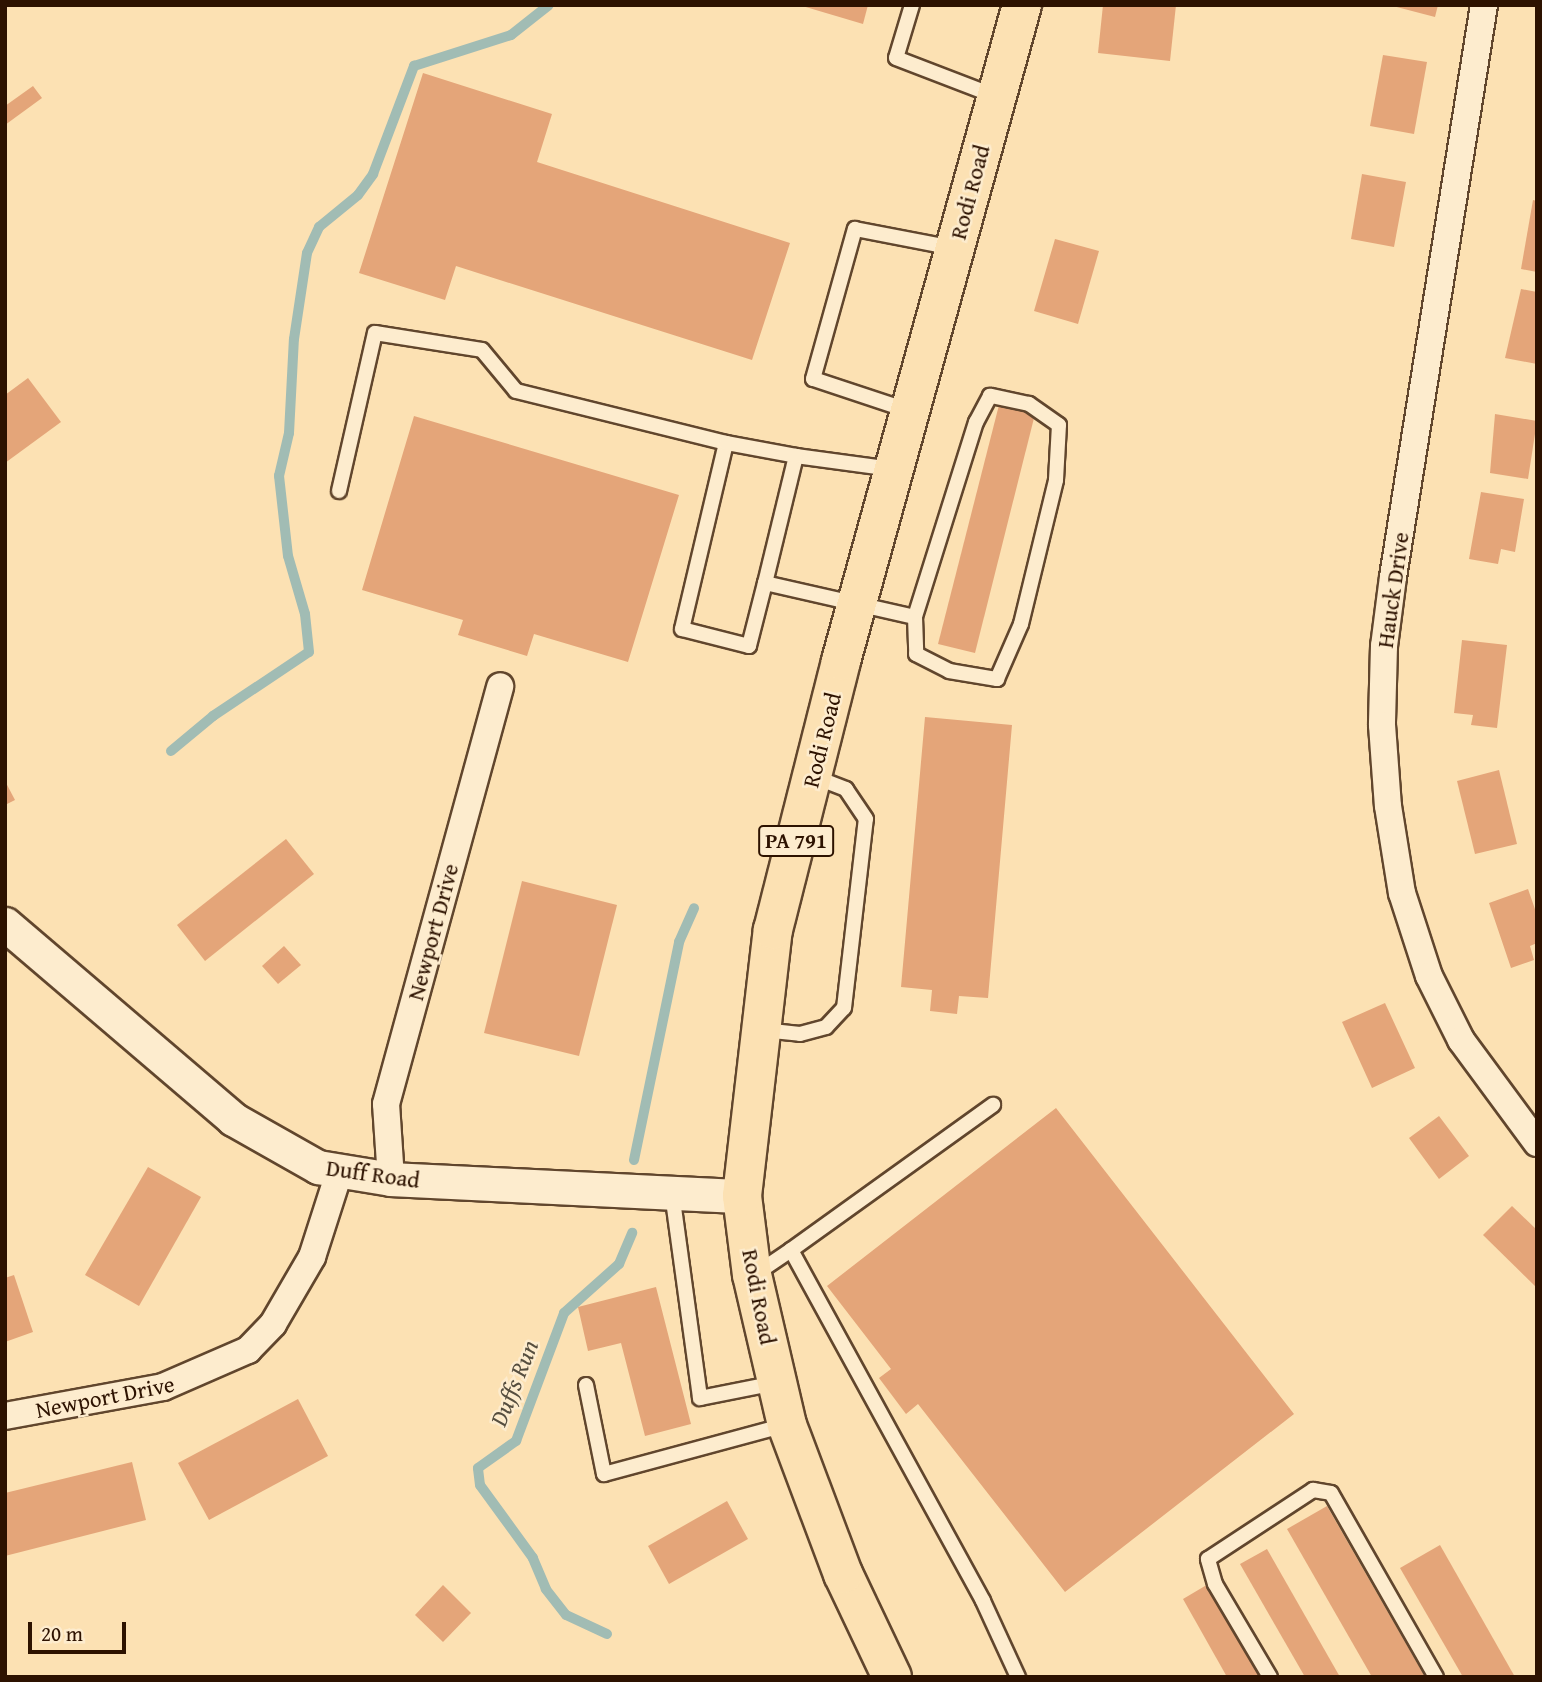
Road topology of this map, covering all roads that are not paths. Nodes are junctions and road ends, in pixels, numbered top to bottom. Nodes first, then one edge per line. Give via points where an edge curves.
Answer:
1 (912, 5) edge
2 (1022, 5) edge
3 (1484, 5) edge
4 (997, 97) junction
5 (955, 248) junction
6 (911, 411) junction
7 (726, 443) junction
8 (796, 456) junction
9 (894, 469) junction
10 (340, 491) dead end
11 (765, 583) junction
12 (858, 603) junction
13 (915, 617) junction
14 (500, 686) dead end
15 (812, 776) junction
16 (5, 924) edge
17 (761, 1030) junction
18 (993, 1105) dead end
19 (1537, 1143) edge
20 (339, 1173) junction
21 (391, 1179) junction
22 (672, 1193) junction
23 (741, 1196) junction
24 (791, 1250) junction
25 (752, 1275) junction
26 (777, 1383) junction
27 (586, 1385) dead end
28 (5, 1416) edge
29 (787, 1425) junction
30 (892, 1677) edge
31 (1018, 1677) edge
32 (1270, 1677) edge
33 (1436, 1677) edge

1 - 4 lane via 896,58
2 - 4 main road, Rodi Road / PA 791
3 - 19 street, Hauck Drive via 1393,577 1384,646 1382,725 1388,806 1402,893 1429,976 1461,1040
4 - 5 main road, Rodi Road / PA 791
5 - 6 main road, Rodi Road / PA 791
5 - 6 lane via 855,229 813,379
6 - 9 main road, Rodi Road / PA 791
7 - 8 lane
7 - 10 lane via 516,391 482,350 375,333
7 - 11 lane via 682,629 749,646
8 - 9 lane
8 - 11 lane
9 - 12 main road, Rodi Road / PA 791
11 - 12 lane
12 - 13 lane
12 - 15 main road, Rodi Road / PA 791
13 - 13 lane via 916,654 949,671 997,679 1021,624 1056,480 1059,425 1029,404 990,396 985,405
14 - 21 street, Newport Drive via 386,1104
15 - 17 main road, Rodi Road / PA 791 via 773,930
15 - 17 lane via 846,789 866,819 844,1007 825,1027
16 - 20 street, Duff Road via 233,1119 298,1159
17 - 23 main road, Rodi Road / PA 791
18 - 24 lane
20 - 21 street, Duff Road
20 - 28 street, Newport Drive via 313,1257 273,1324 248,1350 163,1387
21 - 22 street, Duff Road
22 - 23 street, Duff Road
22 - 26 lane via 699,1398
23 - 25 main road, Rodi Road / PA 791
24 - 25 lane
24 - 31 lane via 976,1589
25 - 26 main road, Rodi Road / PA 791
26 - 29 main road, Rodi Road / PA 791
27 - 29 lane via 604,1474
29 - 30 main road, Rodi Road / PA 791 via 843,1574
32 - 33 lane via 1215,1584 1208,1559 1313,1490 1331,1493

